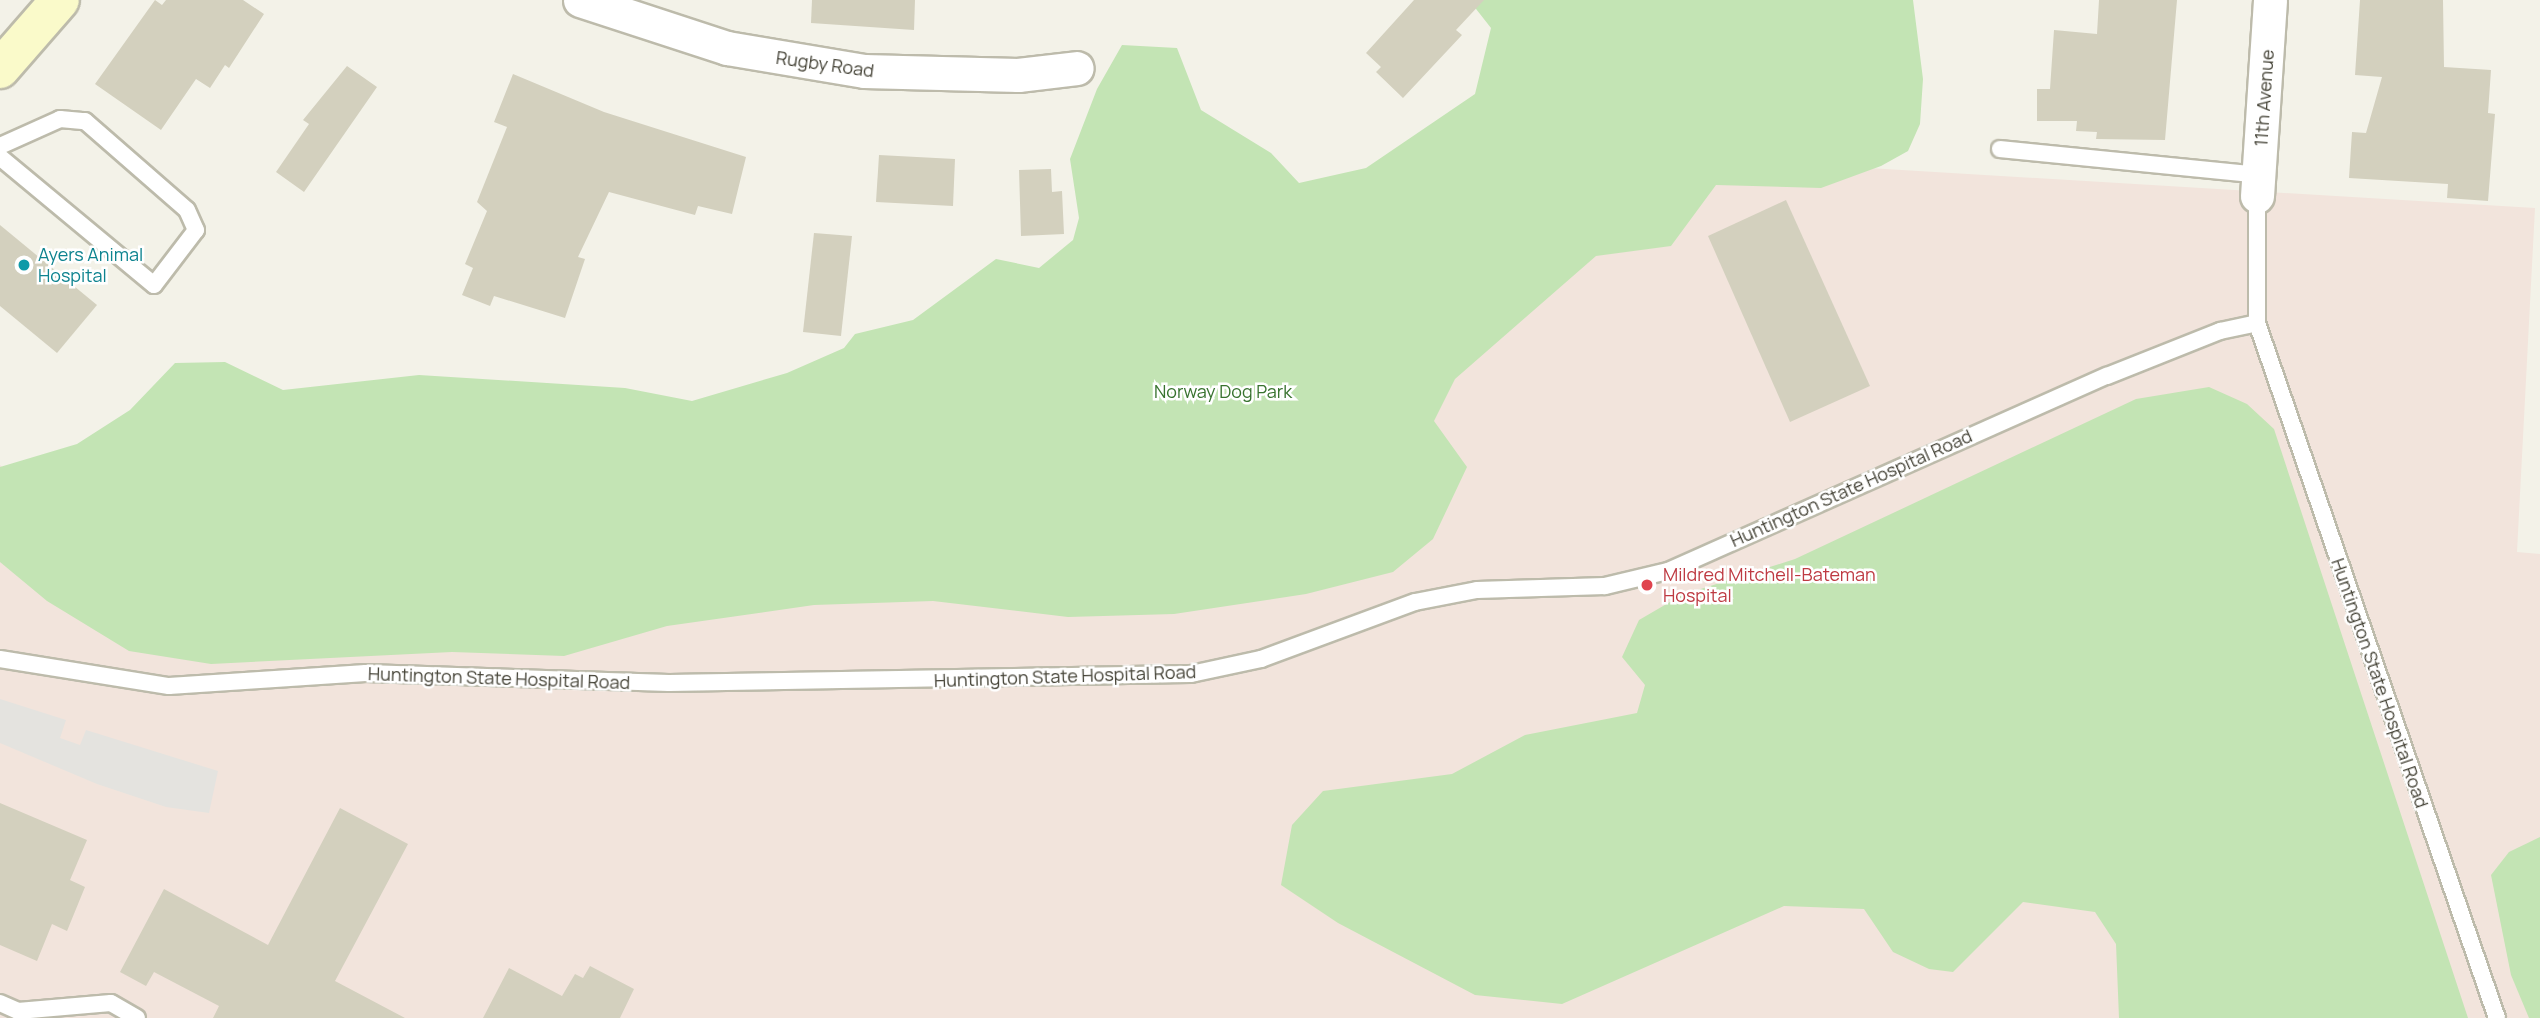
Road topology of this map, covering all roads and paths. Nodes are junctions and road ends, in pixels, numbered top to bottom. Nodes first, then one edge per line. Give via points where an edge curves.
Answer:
1 (60, 0) edge
2 (580, 0) edge
3 (2270, 0) edge
4 (1077, 68) dead end
5 (0, 69) edge
6 (0, 146) edge
7 (2000, 149) dead end
8 (0, 157) edge
9 (2258, 186) junction
10 (2257, 323) junction
11 (0, 659) edge
12 (0, 1003) edge
13 (137, 1018) edge
14 (2497, 1018) edge

1 - 5 main road
2 - 4 street, Rugby Road via 727,48 839,68 942,76
3 - 9 street, 11th Avenue
6 - 8 lane via 60,119 85,121 187,210 196,230 154,285
7 - 9 lane
9 - 10 lane
10 - 11 lane, Huntington State Hospital Road via 2220,331 2118,372 1668,571 1605,586 1476,590 1415,602 1213,671 1010,680 669,683 366,673 169,686
10 - 14 lane, Huntington State Hospital Road
12 - 13 lane via 18,1011 111,1003

